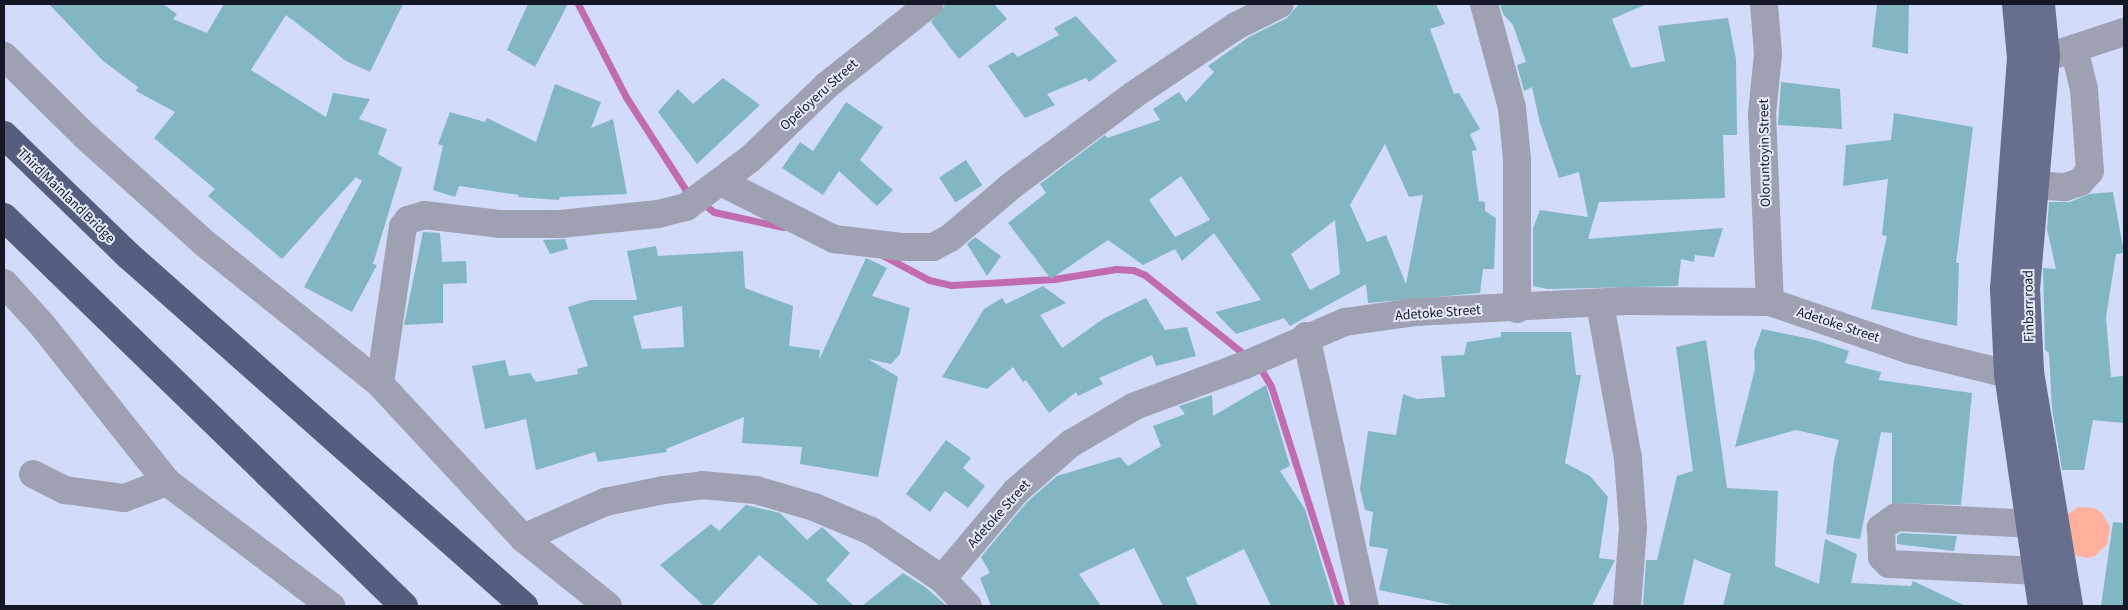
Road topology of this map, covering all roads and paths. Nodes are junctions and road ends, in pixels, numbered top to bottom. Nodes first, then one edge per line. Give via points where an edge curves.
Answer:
1 (929, 4) edge
2 (1280, 4) edge
3 (1484, 4) edge
4 (1764, 4) edge
5 (2016, 4) edge
6 (2041, 4) edge
7 (2124, 32) edge
8 (2074, 49) junction
9 (4, 56) edge
10 (2046, 56) junction
11 (4, 135) edge
12 (717, 186) junction
13 (2034, 186) junction
14 (4, 217) edge
15 (4, 283) edge
16 (1770, 302) junction
17 (1600, 304) junction
18 (1517, 309) junction
19 (1306, 336) junction
20 (2008, 374) junction
21 (380, 384) junction
22 (33, 474) dead end
23 (167, 482) junction
24 (2042, 525) junction
25 (523, 538) junction
26 (2063, 568) junction
27 (2036, 571) junction
28 (942, 579) junction
29 (381, 596) edge
30 (331, 606) edge
31 (404, 606) edge
32 (524, 606) edge
33 (608, 606) edge
34 (968, 606) edge
35 (1365, 606) edge
36 (1627, 606) edge
37 (2042, 606) edge
38 (2069, 606) edge

1 - 12 street, Opeloyeru Street via 826,86
2 - 12 street via 1236,26 1135,94 1011,186 950,238 933,247 834,239
3 - 18 street via 1512,108 1517,158
4 - 16 street, Oloruntoyin Street via 1768,54 1762,114
5 - 20 main road, Finbarr road via 2021,58 2004,289
6 - 10 main road, Finbarr road
7 - 8 street
8 - 10 street
8 - 13 street via 2084,89 2090,172 2080,182 2065,187
9 - 21 street via 85,136 203,242
10 - 13 main road, Finbarr road
11 - 32 highway, Third Mainland Bridge via 129,256
12 - 21 street, Opeloyeru Street via 686,207 658,214 560,224 500,224 424,215 408,220 403,227
13 - 24 main road, Finbarr road via 2026,289
14 - 29 highway
15 - 23 street via 43,326
16 - 17 street, Adetoke Street via 1660,300
16 - 20 street, Adetoke Street via 1910,350
17 - 18 street, Adetoke Street
17 - 36 street via 1628,458 1633,527
18 - 19 street, Adetoke Street via 1407,314 1345,322
19 - 28 street, Adetoke Street via 1245,365 1135,406 1070,444 1016,491
19 - 35 street
20 - 24 main road, Finbarr road
21 - 25 street
22 - 23 street via 65,490 124,498
23 - 30 street
24 - 26 main road, Finbarr road
24 - 27 main road, Finbarr road
24 - 27 street via 1896,517 1881,528 1882,557 1888,564
25 - 28 street via 605,502 702,485 756,490 814,507 871,532
25 - 33 street
26 - 27 street
26 - 38 main road, Finbarr road
27 - 37 main road, Finbarr road
28 - 34 street
29 - 31 highway

